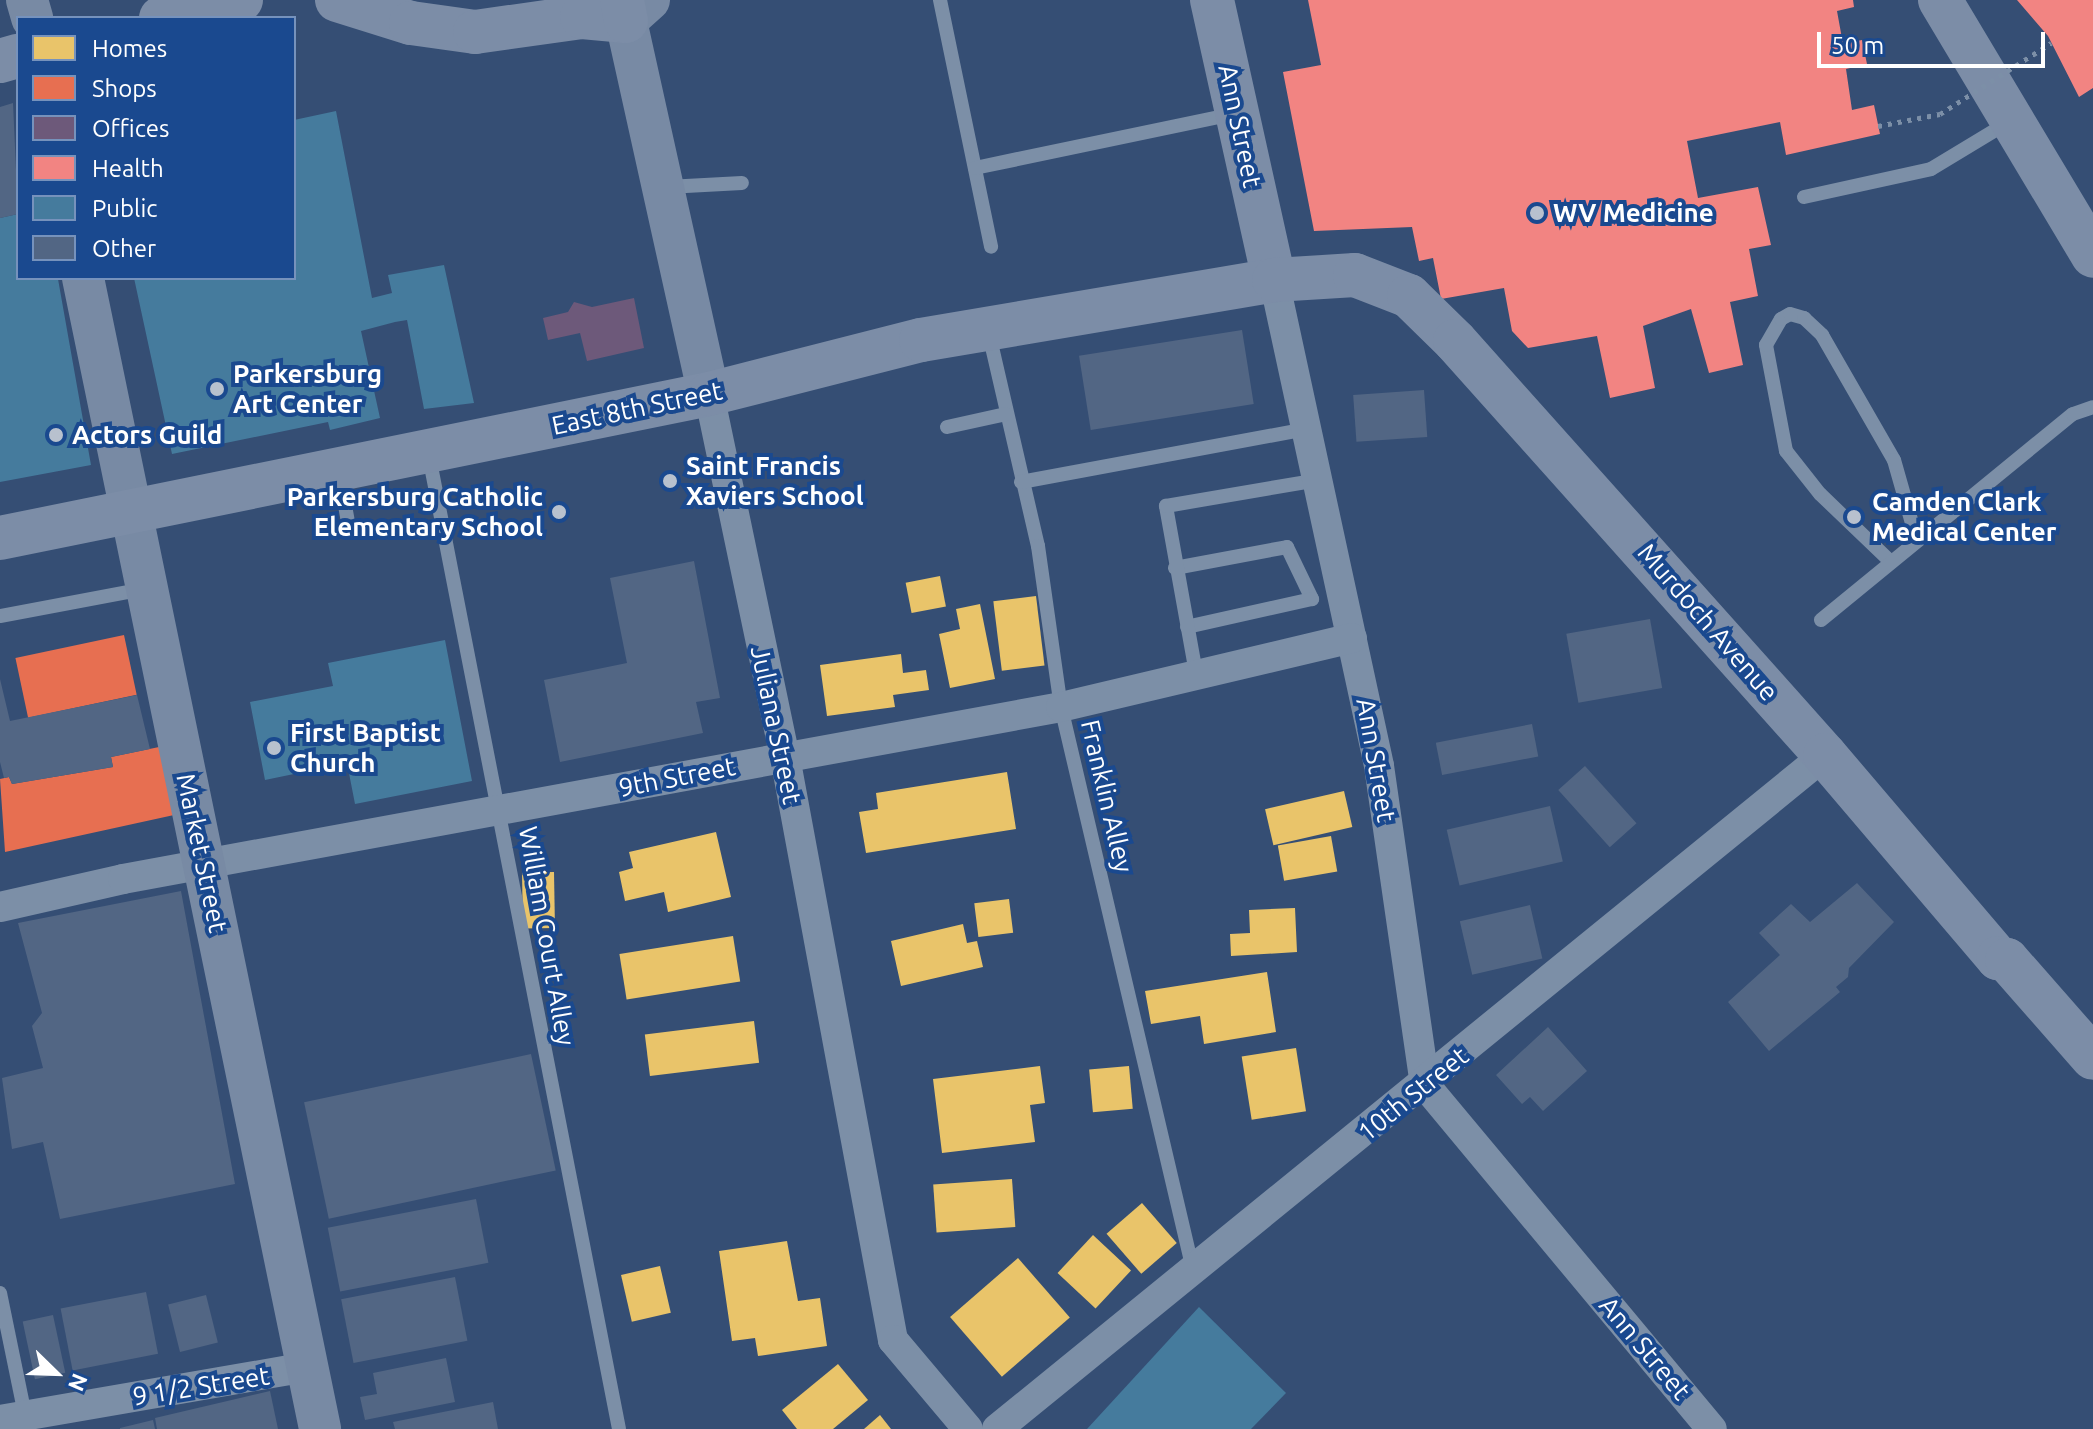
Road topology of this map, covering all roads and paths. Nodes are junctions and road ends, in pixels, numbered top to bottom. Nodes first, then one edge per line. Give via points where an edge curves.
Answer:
1 (241, 0) edge
2 (337, 0) edge
3 (940, 0) edge
4 (1212, 0) edge
5 (1940, 0) edge
6 (632, 7) edge
7 (409, 11) edge
8 (170, 16) edge
9 (2051, 43) dead end
10 (1237, 114) junction
11 (2011, 121) junction
12 (1878, 126) dead end
13 (975, 168) junction
14 (742, 183) dead end
15 (663, 187) junction
16 (1804, 197) dead end
17 (1256, 201) junction
18 (991, 247) dead end
19 (2093, 256) edge
20 (83, 280) edge
21 (1274, 280) junction
22 (1210, 291) junction
23 (988, 329) junction
24 (709, 394) junction
25 (2093, 407) edge
26 (1006, 414) junction
27 (947, 427) dead end
28 (1307, 429) junction
29 (428, 451) junction
30 (338, 468) junction
31 (1318, 480) junction
32 (1021, 482) junction
33 (128, 512) junction
34 (348, 522) dead end
35 (0, 538) edge
36 (1917, 541) junction
37 (1891, 562) junction
38 (1175, 568) junction
39 (144, 589) junction
40 (0, 616) edge
41 (1821, 620) dead end
42 (1187, 627) junction
43 (1352, 638) junction
44 (1196, 673) junction
45 (1061, 707) junction
46 (1825, 755) junction
47 (785, 757) junction
48 (500, 811) junction
49 (206, 866) junction
50 (0, 907) edge
51 (2093, 1058) edge
52 (1425, 1085) junction
53 (1193, 1270) junction
54 (0, 1293) edge
55 (307, 1367) junction
56 (13, 1418) edge
57 (320, 1429) edge
58 (619, 1429) edge
59 (968, 1429) edge
60 (997, 1429) edge
61 (1712, 1429) edge

1 - 8 main road
2 - 7 main road
3 - 13 lane
4 - 10 main road, Ann Street
5 - 11 main road
6 - 7 main road via 475,32
6 - 15 street, Juliana Street
9 - 12 path, bridge via 1940,114
10 - 13 lane
10 - 17 main road, Ann Street
11 - 16 lane via 1931,169
11 - 19 main road
13 - 18 lane
14 - 15 lane
15 - 24 street, Juliana Street
17 - 21 main road, Ann Street
17 - 22 main road via 1237,252
20 - 33 street, Market Street
21 - 22 main road, East 8th Street
21 - 28 street, Ann Street
21 - 46 main road, Murdoch Avenue via 1355,275 1409,296 1539,430
22 - 23 main road, East 8th Street
23 - 24 main road, East 8th Street via 921,340
23 - 26 lane, Franklin Alley
24 - 29 main road, East 8th Street
24 - 47 street, Juliana Street
25 - 36 lane via 2073,414
26 - 27 lane
26 - 32 lane, Franklin Alley
28 - 31 street, Ann Street
28 - 32 lane
29 - 30 main road, East 8th Street
29 - 48 lane, William Court Alley
30 - 33 main road, East 8th Street
30 - 34 lane
31 - 38 lane via 1166,506
31 - 43 street, Ann Street
32 - 45 lane, Franklin Alley via 1038,546
33 - 35 main road, East 8th Street
33 - 39 street, Market Street
36 - 37 lane
36 - 37 lane via 1894,460 1822,335 1804,318 1790,314 1781,319 1766,345 1786,451 1820,494
37 - 41 lane
38 - 42 lane
38 - 42 lane via 1287,547 1312,599
39 - 40 lane
39 - 49 street, Market Street
42 - 44 lane
43 - 44 street, 9th Street
43 - 52 street, Ann Street via 1379,766
44 - 45 street, 9th Street
45 - 47 street, 9th Street
45 - 53 lane, Franklin Alley
46 - 51 main road, Murdoch Avenue via 1998,958 2007,960
46 - 52 street, 10th Street
47 - 48 street, 9th Street
47 - 59 street, Juliana Street via 893,1340
48 - 49 street, 9th Street
48 - 58 lane, William Court Alley via 538,1032
49 - 50 street, 9th Street
49 - 55 street, Market Street
52 - 53 street, 10th Street
52 - 61 street, Ann Street
53 - 60 street, 10th Street
54 - 56 lane
55 - 56 street, 9 1/2 Street
55 - 57 street, Market Street

